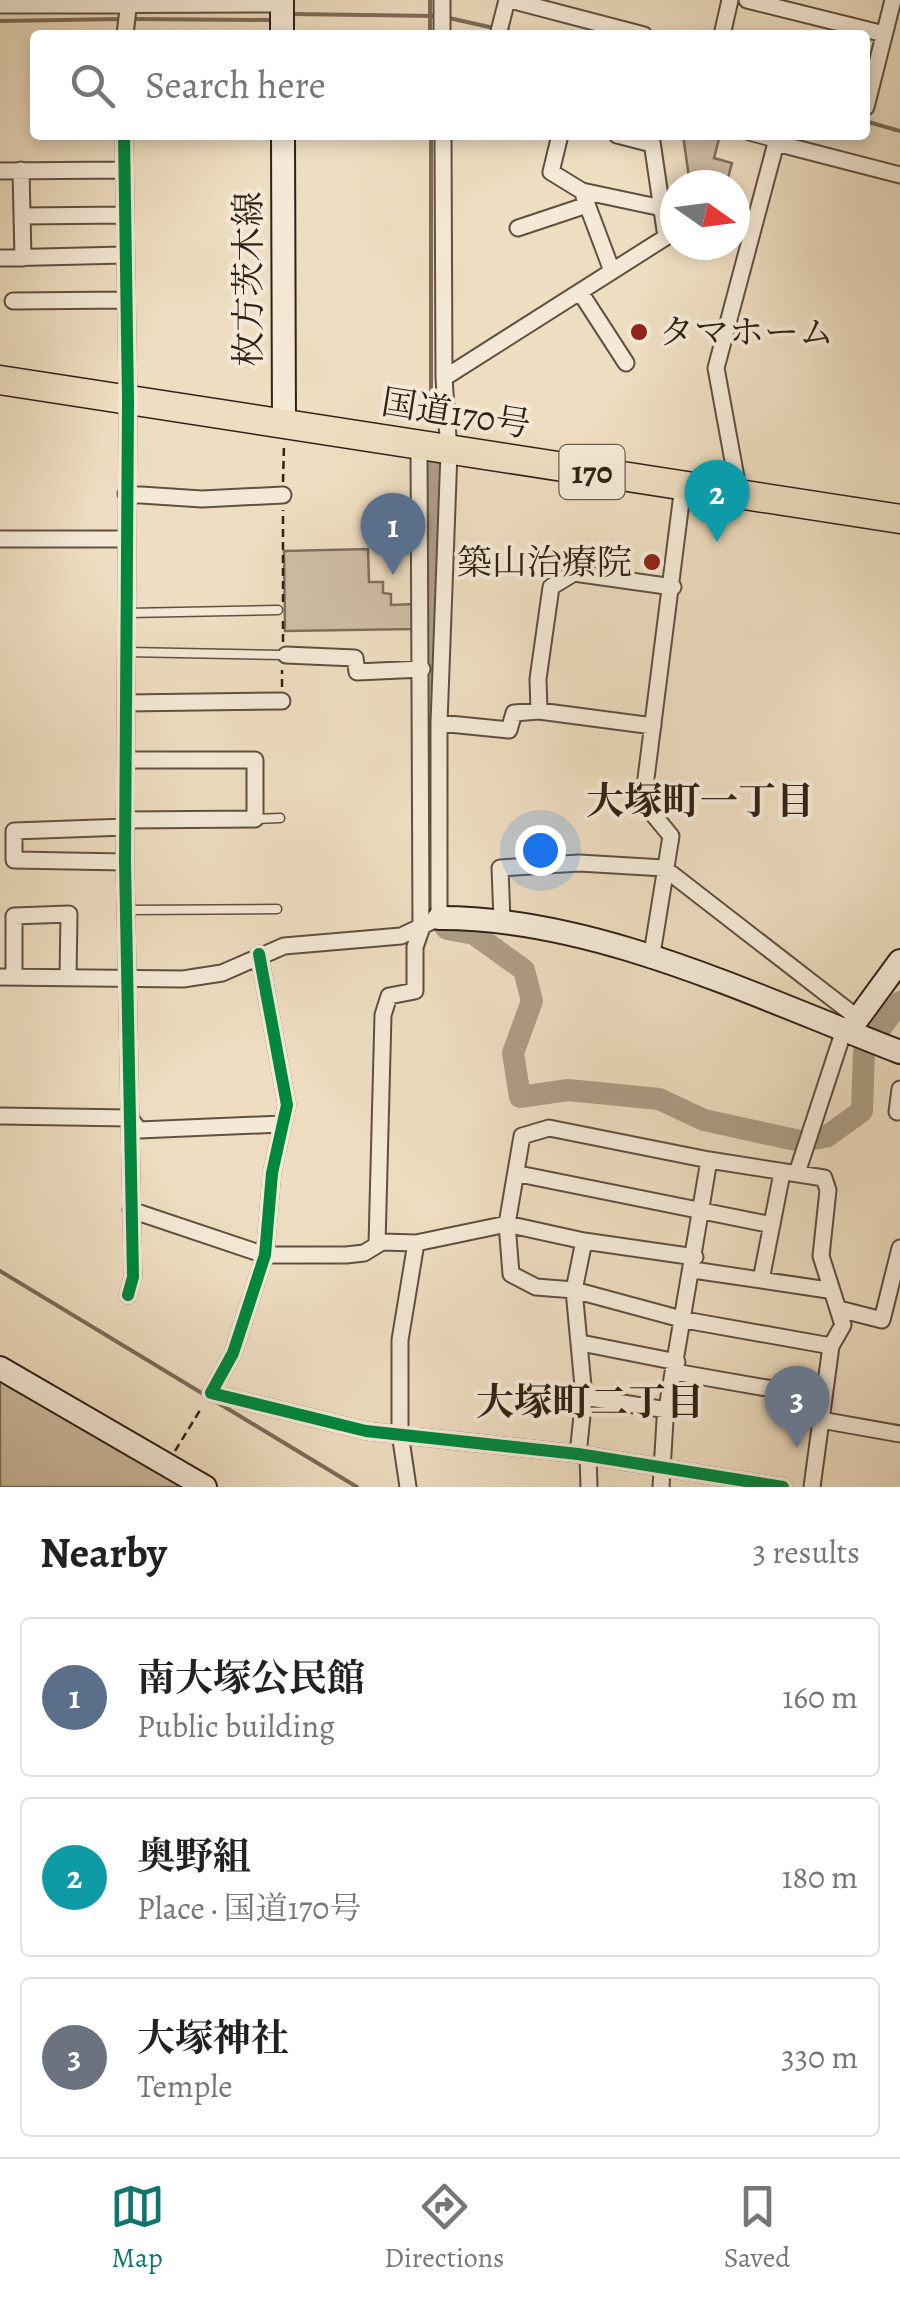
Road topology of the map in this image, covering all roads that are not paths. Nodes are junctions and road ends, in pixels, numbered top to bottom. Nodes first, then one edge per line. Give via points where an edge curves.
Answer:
1 (442, 0) edge
2 (508, 0) edge
3 (730, 0) edge
4 (748, 0) edge
5 (892, 0) edge
6 (129, 2) edge
7 (282, 2) edge
8 (0, 5) edge
9 (126, 30) edge
10 (282, 30) edge
11 (442, 30) edge
12 (499, 30) edge
13 (625, 30) edge
14 (723, 30) edge
15 (868, 30) edge
16 (870, 30) edge
17 (884, 34) junction
18 (870, 85) edge
19 (124, 140) edge
20 (283, 140) edge
21 (443, 140) edge
22 (559, 140) edge
23 (652, 140) edge
24 (765, 140) edge
25 (776, 143) junction
26 (0, 170) edge
27 (21, 170) junction
28 (124, 170) junction
29 (900, 175) edge
30 (660, 194) edge
31 (584, 198) junction
32 (660, 208) edge
33 (124, 215) junction
34 (22, 216) junction
35 (518, 228) dead end
36 (660, 241) edge
37 (124, 255) junction
38 (0, 258) edge
39 (23, 258) junction
40 (612, 271) junction
41 (580, 292) junction
42 (12, 300) dead end
43 (124, 300) junction
44 (626, 363) dead end
45 (444, 378) junction
46 (0, 380) edge
47 (128, 400) junction
48 (284, 423) junction
49 (419, 445) junction
50 (449, 452) junction
51 (683, 486) junction
52 (736, 493) junction
53 (126, 494) junction
54 (283, 494) road end
55 (900, 519) edge
56 (0, 539) edge
57 (126, 539) junction
58 (673, 586) junction
59 (280, 606) road end
60 (127, 614) junction
61 (127, 652) junction
62 (284, 655) joint
63 (422, 669) junction
64 (282, 701) road end
65 (126, 703) junction
66 (539, 712) junction
67 (439, 723) junction
68 (653, 726) junction
69 (128, 760) junction
70 (255, 818) junction
71 (280, 818) dead end
72 (126, 823) junction
73 (124, 862) junction
74 (664, 868) junction
75 (277, 909) dead end
76 (126, 910) junction
77 (502, 920) junction
78 (430, 924) junction
79 (259, 954) junction
80 (651, 960) junction
81 (900, 961) edge
82 (7, 977) edge
83 (68, 977) junction
84 (126, 980) junction
85 (854, 1026) junction
86 (900, 1052) edge
87 (900, 1090) edge
88 (897, 1112) dead end
89 (0, 1116) edge
90 (130, 1118) junction
91 (280, 1124) junction
92 (708, 1160) junction
93 (790, 1173) junction
94 (519, 1174) junction
95 (131, 1210) junction
96 (698, 1213) junction
97 (507, 1224) junction
98 (772, 1225) junction
99 (584, 1241) junction
100 (416, 1243) junction
101 (376, 1244) junction
102 (900, 1248) edge
103 (265, 1254) junction
104 (694, 1264) junction
105 (761, 1280) junction
106 (574, 1290) junction
107 (828, 1290) junction
108 (128, 1295) dead end
109 (839, 1308) junction
110 (685, 1320) junction
111 (882, 1320) junction
112 (900, 1322) edge
113 (582, 1343) junction
114 (831, 1346) junction
115 (676, 1367) junction
116 (0, 1368) edge
117 (584, 1398) junction
118 (824, 1398) junction
119 (668, 1410) junction
120 (821, 1420) junction
121 (400, 1433) junction
122 (900, 1434) edge
123 (583, 1455) junction
124 (663, 1468) junction
125 (717, 1480) edge
126 (761, 1484) edge
127 (204, 1487) edge
128 (408, 1487) edge
129 (588, 1487) edge
130 (661, 1487) edge
131 (784, 1487) edge
132 (812, 1487) edge

1 - 11 street
2 - 12 street
2 - 13 street
3 - 14 street
4 - 15 street
5 - 17 street
6 - 7 street
6 - 8 street
6 - 9 street
7 - 10 street
16 - 17 street
17 - 18 street
19 - 28 street
20 - 48 street, 枚方茨木線
21 - 45 street
22 - 31 street via 551,172
23 - 30 street
24 - 25 lane
25 - 29 street
25 - 52 street via 716,368
26 - 27 street
27 - 28 street
27 - 34 street
28 - 33 street
31 - 32 street
31 - 35 street
31 - 40 street
33 - 34 street
33 - 37 street
34 - 39 street
36 - 40 street
37 - 39 street
37 - 43 street
38 - 39 street
40 - 41 street
41 - 44 street
41 - 45 street
42 - 43 street
43 - 47 street
45 - 50 street
46 - 47 highway, 国道170号 / 170
47 - 48 highway, 国道170号 / 170
47 - 53 street
48 - 49 highway, 国道170号 / 170
49 - 50 highway, 国道170号 / 170
49 - 63 street
50 - 51 highway, 国道170号 / 170
50 - 67 street
51 - 52 highway, 国道170号 / 170
51 - 58 street
52 - 55 highway, 国道170号 / 170
53 - 54 street
53 - 57 street
56 - 57 street
57 - 60 street
58 - 66 street via 574,573 552,587
58 - 68 street
59 - 60 lane
60 - 61 street
61 - 62 lane
61 - 65 street
62 - 63 street via 355,658 357,672
63 - 78 street
64 - 65 street
65 - 69 street
66 - 67 street via 514,713 509,730
66 - 68 street
67 - 78 street
68 - 74 street via 643,802 671,836
69 - 70 street via 254,760
69 - 72 street
70 - 71 lane
70 - 72 street
72 - 73 street
72 - 73 street via 14,831 14,860
73 - 76 street
74 - 77 street via 500,868
74 - 80 street
74 - 85 street
75 - 76 lane
76 - 84 street
77 - 78 street
77 - 80 street
78 - 79 street via 400,936 306,942
78 - 101 street via 415,946 415,991 389,996 383,1015
79 - 84 street via 222,973
79 - 91 street via 286,1085
80 - 85 street
81 - 85 street
82 - 83 street
82 - 83 street via 14,916 70,914
83 - 84 street
84 - 90 street
85 - 86 street
85 - 93 street via 840,1039
87 - 88 street
89 - 90 street
90 - 91 street via 139,1130
90 - 95 street
91 - 103 street
92 - 93 street
92 - 94 street via 549,1128 522,1136
92 - 96 street
93 - 98 street
93 - 107 street via 824,1178 828,1190 821,1256
94 - 96 street
94 - 97 street
95 - 103 street
95 - 108 street
96 - 98 street
96 - 104 street
97 - 99 street
97 - 100 street
97 - 106 street via 510,1274 536,1288
98 - 105 street
99 - 104 street
99 - 106 street
100 - 101 street
100 - 121 street via 400,1340
101 - 103 street via 346,1255
102 - 111 street
103 - 121 street via 233,1352 211,1392 313,1421
104 - 105 street
104 - 110 street
105 - 107 street
106 - 110 street
106 - 113 street
107 - 109 street
109 - 111 street
109 - 114 street via 842,1325
110 - 114 street
110 - 115 street
111 - 112 street
113 - 115 street
113 - 117 street
114 - 118 street
115 - 118 street
115 - 119 street
116 - 127 street
117 - 119 street
117 - 123 street
118 - 120 street
119 - 124 street
120 - 122 street
120 - 132 street
121 - 123 street
121 - 128 street
123 - 124 street
123 - 129 street
124 - 125 street
124 - 130 street
125 - 126 street
126 - 131 street

